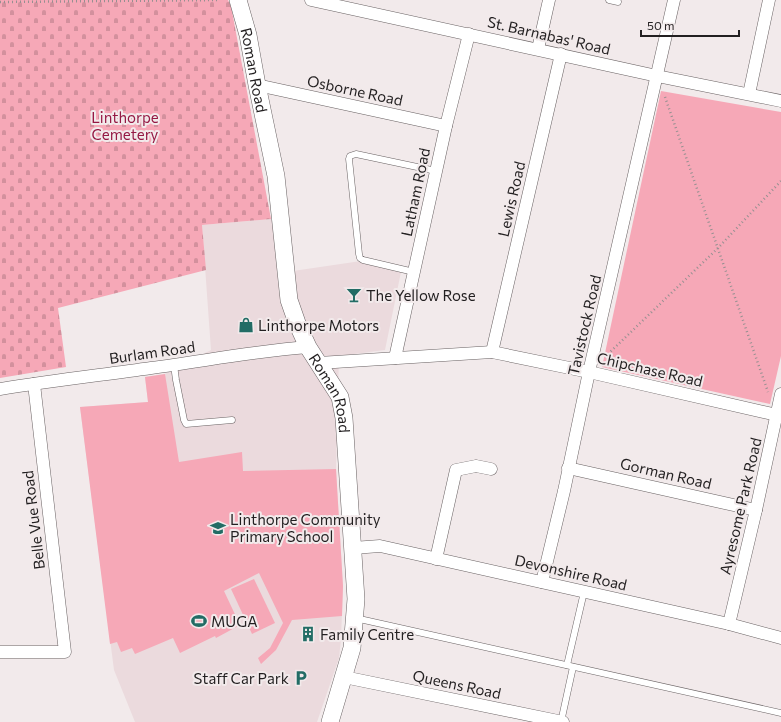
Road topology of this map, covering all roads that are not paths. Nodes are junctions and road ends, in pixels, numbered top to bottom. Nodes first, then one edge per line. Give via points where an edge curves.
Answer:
1 (238, 0) edge
2 (311, 0) edge
3 (549, 0) edge
4 (609, 0) edge
5 (674, 0) edge
6 (769, 0) edge
7 (618, 2) dead end
8 (469, 34) junction
9 (538, 49) junction
10 (560, 54) junction
11 (657, 76) junction
12 (257, 85) junction
13 (749, 94) junction
14 (781, 101) edge
15 (446, 126) junction
16 (436, 171) junction
17 (414, 272) junction
18 (308, 347) junction
19 (492, 352) junction
20 (395, 358) junction
21 (319, 363) junction
22 (174, 365) junction
23 (590, 372) junction
24 (34, 384) junction
25 (0, 389) edge
26 (781, 394) edge
27 (779, 416) edge
28 (232, 420) dead end
29 (568, 468) junction
30 (491, 469) dead end
31 (756, 510) junction
32 (353, 548) junction
33 (436, 559) junction
34 (542, 582) junction
35 (584, 592) junction
36 (354, 618) junction
37 (730, 624) junction
38 (781, 638) edge
39 (0, 652) edge
40 (570, 666) junction
41 (344, 676) junction
42 (781, 713) edge
43 (330, 722) edge
44 (562, 722) edge

1 - 12 street, Roman Road via 248,35
2 - 8 street, St. Barnabas' Road
3 - 9 street
4 - 7 lane
5 - 11 street, Tavistock Road
6 - 13 street
8 - 9 street, St. Barnabas' Road
8 - 15 street, Latham Road
9 - 10 street, St. Barnabas' Road
10 - 11 street, St. Barnabas' Road
10 - 19 street, Lewis Road
11 - 13 street, St. Barnabas' Road
11 - 23 street, Tavistock Road
12 - 15 street, Osborne Road
12 - 18 street, Roman Road via 276,176 289,300
13 - 14 street, St. Barnabas' Road
15 - 16 street, Latham Road
16 - 17 street, Latham Road
16 - 17 lane via 356,154 349,159 360,258
17 - 20 street, Latham Road
18 - 21 street, Roman Road
18 - 22 street, Burlam Road
19 - 20 street, Chipchase Road
19 - 23 street, Chipchase Road
20 - 21 street, Chipchase Road
21 - 32 street, Roman Road via 340,397 344,418
22 - 24 street, Burlam Road
22 - 28 lane via 186,424
23 - 27 street, Chipchase Road
23 - 29 street, Tavistock Road
24 - 25 street, Burlam Road
24 - 39 street, Belle Vue Road via 65,652
26 - 27 street, Ayresome Park Road
27 - 31 street, Ayresome Park Road
29 - 31 street, Gorman Road
29 - 34 street, Tavistock Road
30 - 33 street via 476,466 456,470
31 - 37 street, Ayresome Park Road
32 - 33 street, Devonshire Road via 380,546
32 - 36 street, Roman Road via 356,598
33 - 34 street, Devonshire Road
34 - 35 street, Devonshire Road
35 - 37 street, Devonshire Road
35 - 40 lane
36 - 40 lane
36 - 41 street, Roman Road via 352,648
37 - 38 street, Devonshire Road
40 - 42 lane
40 - 44 lane
41 - 43 street, Roman Road
41 - 44 street, Queens Road

